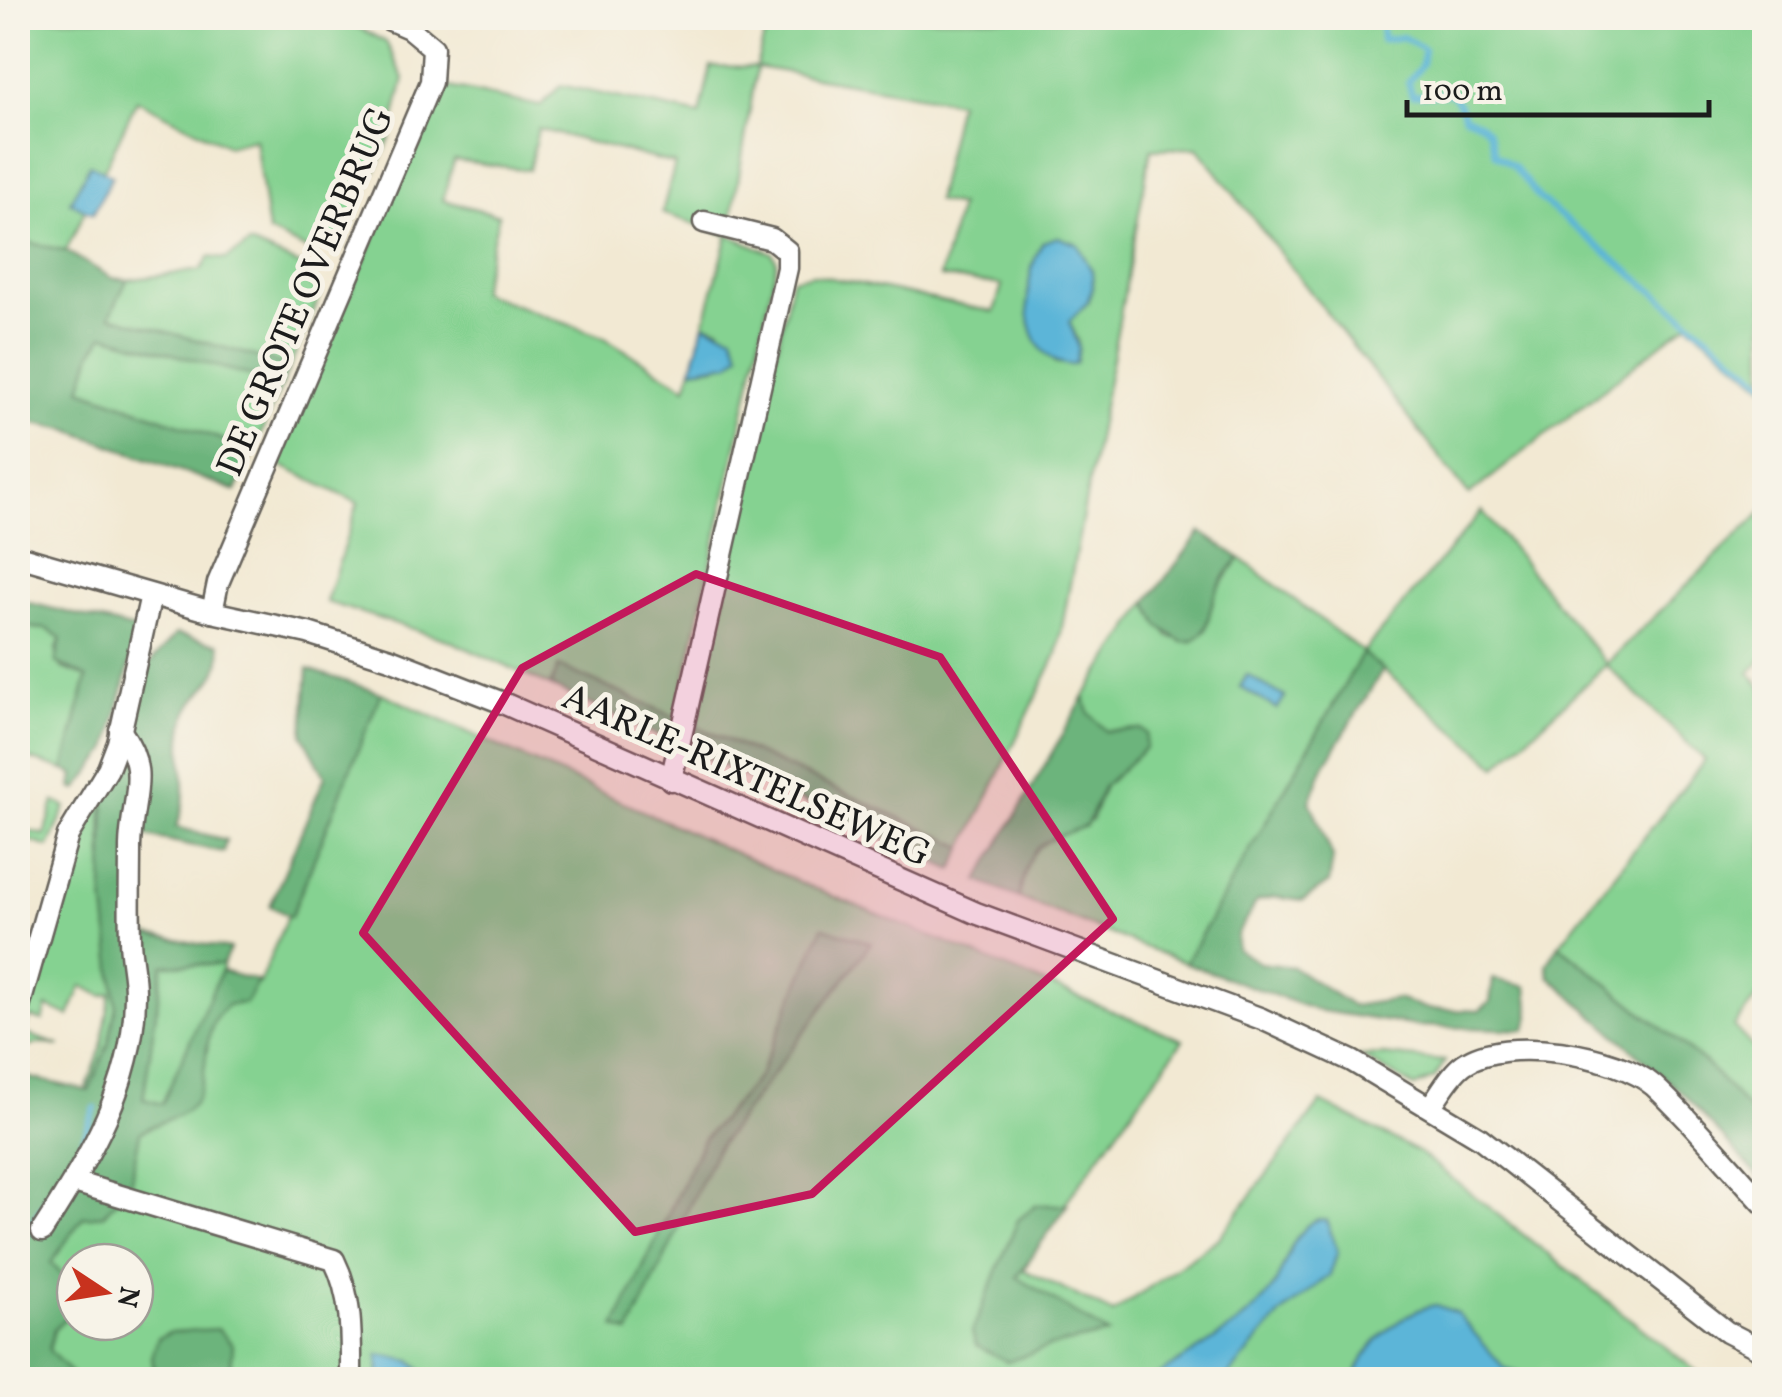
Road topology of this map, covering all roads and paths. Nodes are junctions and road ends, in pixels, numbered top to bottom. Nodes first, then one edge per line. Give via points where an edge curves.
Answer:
1 (386, 18) edge
2 (704, 222) dead end
3 (18, 556) edge
4 (151, 596) junction
5 (212, 612) junction
6 (120, 730) junction
7 (671, 780) junction
8 (18, 1012) edge
9 (1430, 1107) junction
10 (74, 1182) junction
11 (1764, 1204) edge
12 (42, 1231) dead end
13 (1764, 1351) edge
14 (351, 1380) edge

1 - 5 street, DE GROTE OVERBRUG via 432,48 431,82 218,584
2 - 7 street via 772,239 787,250 787,268
3 - 4 street, AARLE-RIXTELSEWEG
4 - 5 street, AARLE-RIXTELSEWEG
4 - 6 street
5 - 7 street, AARLE-RIXTELSEWEG via 390,660
6 - 8 street via 108,769 68,835
6 - 10 street via 137,752 139,768 130,840 136,993 105,1129
7 - 9 street, AARLE-RIXTELSEWEG via 976,913 1262,1019
9 - 11 street via 1464,1064 1492,1053 1568,1054 1621,1066 1652,1084
9 - 13 street, AARLE-RIXTELSEWEG via 1480,1138 1727,1332
10 - 12 street
10 - 14 street via 334,1260 350,1311

